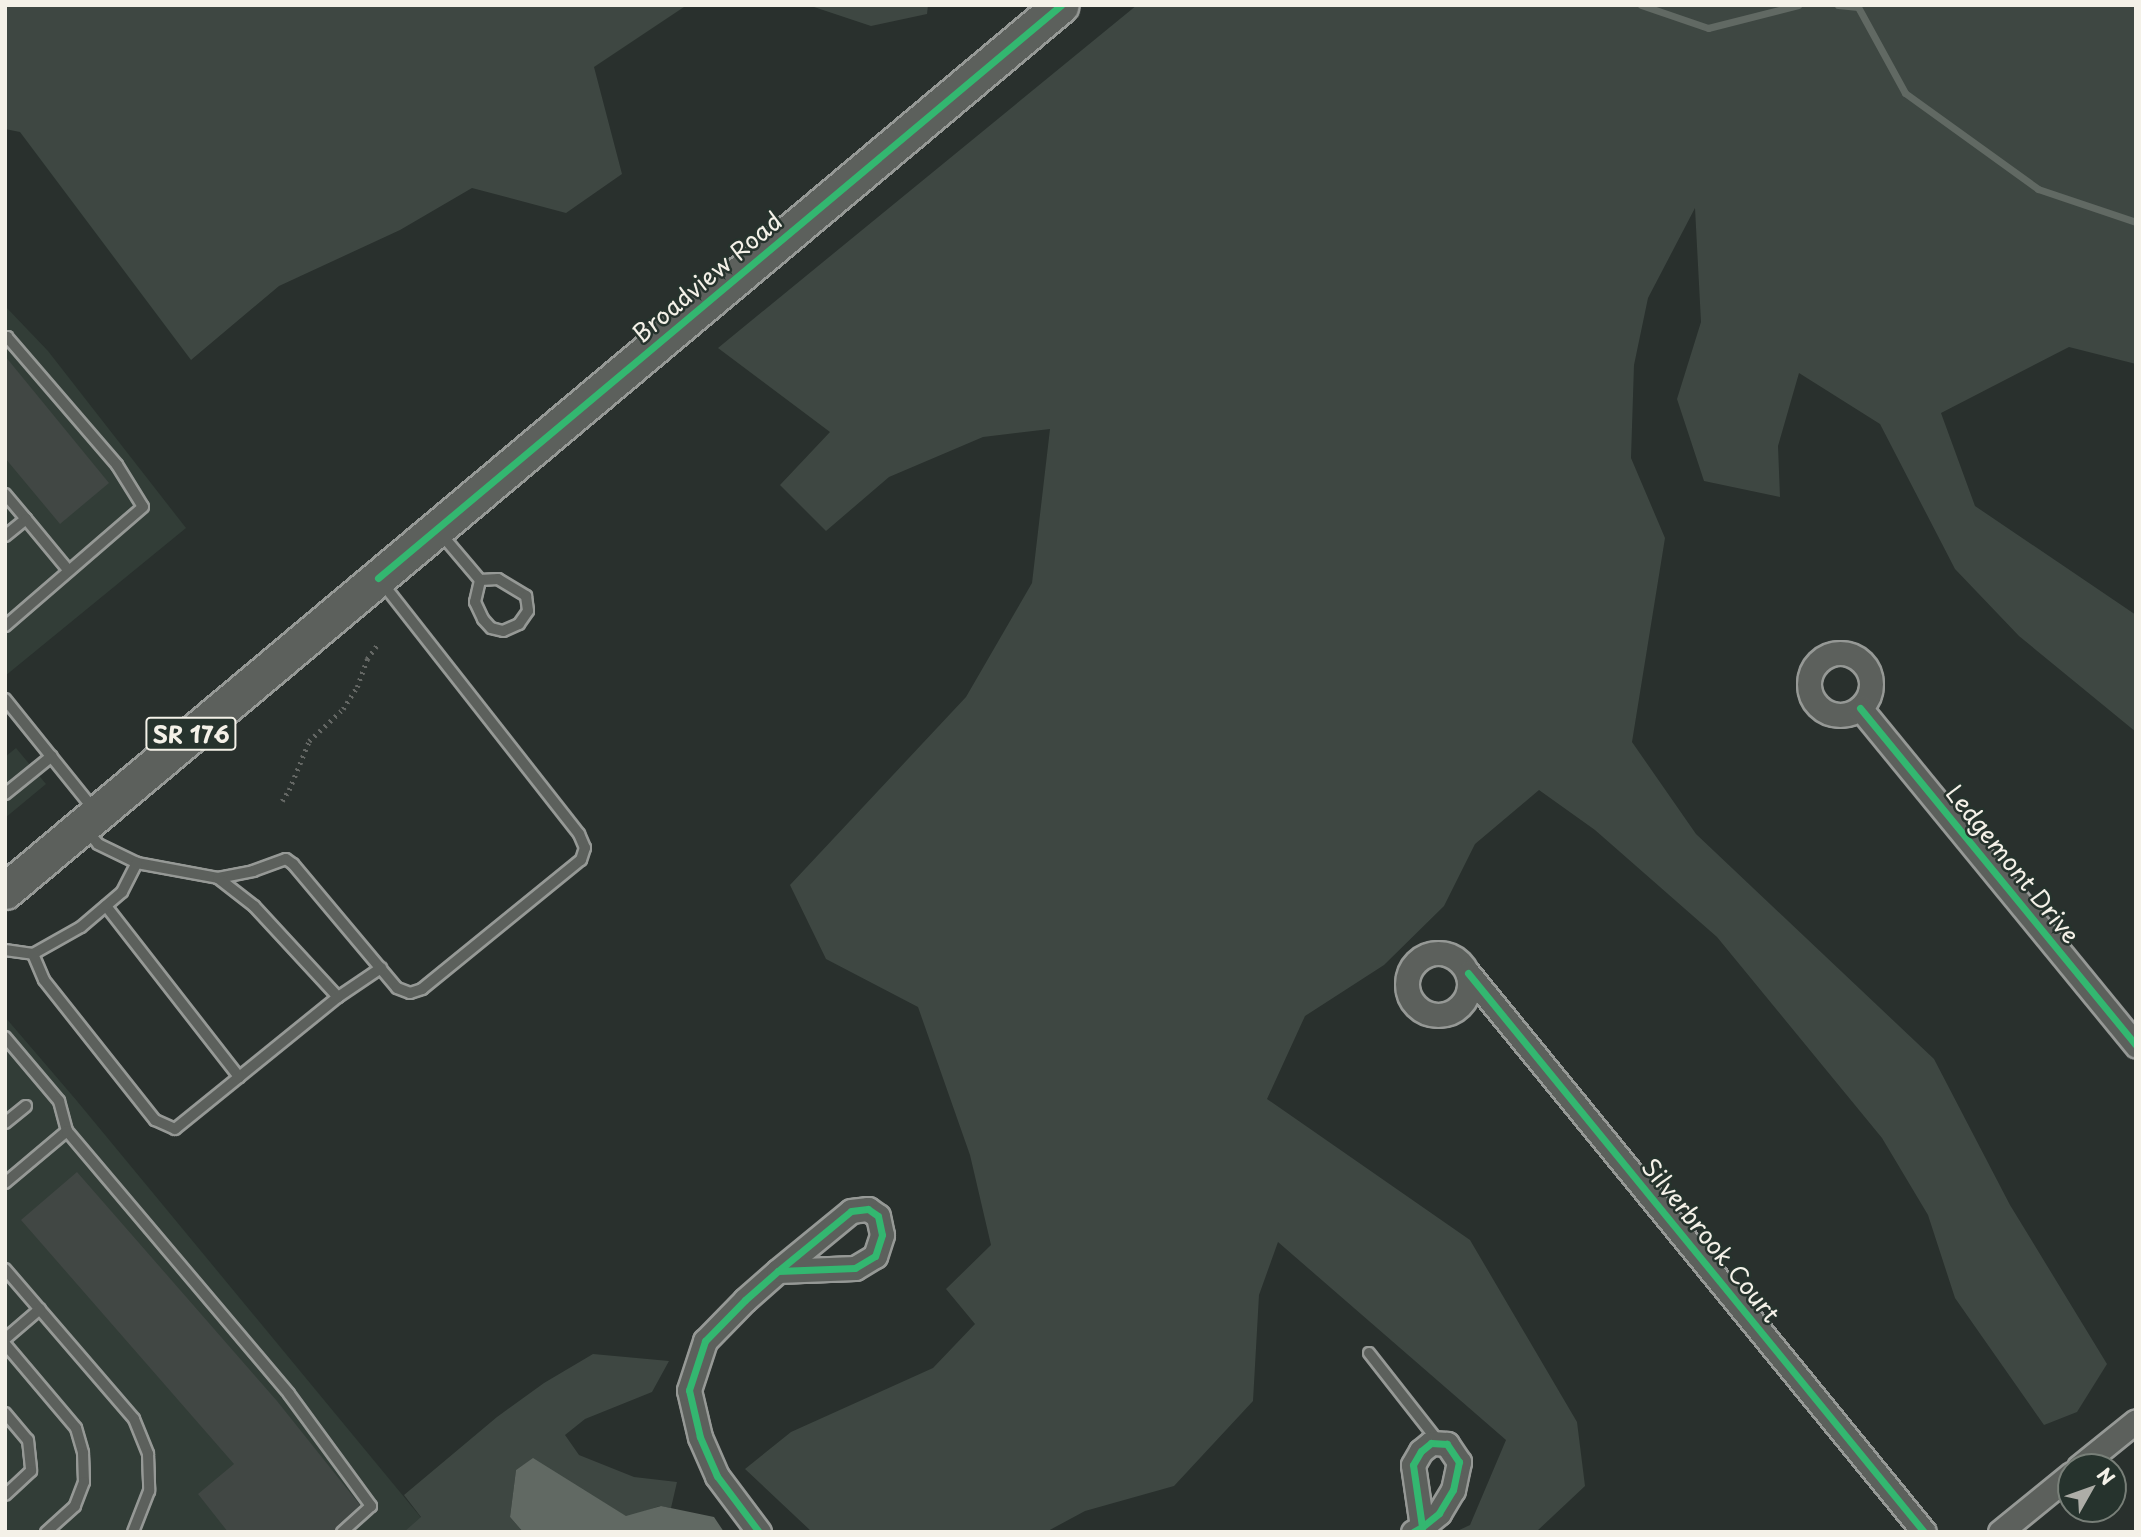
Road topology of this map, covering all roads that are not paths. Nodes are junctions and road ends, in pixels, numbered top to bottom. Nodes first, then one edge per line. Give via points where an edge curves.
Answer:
1 (1062, 5) edge
2 (6, 338) edge
3 (5, 494) edge
4 (26, 519) junction
5 (436, 529) junction
6 (5, 536) edge
7 (69, 571) junction
8 (378, 578) junction
9 (480, 580) junction
10 (5, 626) edge
11 (5, 699) edge
12 (1860, 708) dead end
13 (52, 757) junction
14 (5, 794) edge
15 (90, 820) junction
16 (137, 863) junction
17 (218, 878) junction
18 (5, 891) edge
19 (106, 906) junction
20 (5, 950) edge
21 (33, 954) junction
22 (381, 968) junction
23 (1468, 973) dead end
24 (338, 997) junction
25 (5, 1037) edge
26 (2136, 1045) edge
27 (239, 1077) junction
28 (26, 1106) dead end
29 (5, 1123) edge
30 (67, 1131) junction
31 (5, 1183) edge
32 (5, 1269) edge
33 (778, 1271) dead end
34 (40, 1309) junction
35 (5, 1341) edge
36 (1369, 1353) dead end
37 (5, 1413) edge
38 (2136, 1421) edge
39 (1440, 1444) junction
40 (2096, 1453) edge
41 (2057, 1485) edge
42 (5, 1495) edge
43 (1418, 1529) edge
44 (46, 1532) edge
45 (133, 1532) edge
46 (342, 1532) edge
47 (759, 1532) edge
48 (1924, 1532) edge
49 (2000, 1532) edge

1 - 5 main road, Broadview Road / SR 176
2 - 7 lane via 117,466 144,508
3 - 4 lane
4 - 6 lane
4 - 7 lane
5 - 8 main road, Broadview Road / SR 176
5 - 9 lane
7 - 10 lane
8 - 15 main road, Broadview Road / SR 176
8 - 22 lane via 579,834 585,848 580,860 422,989 410,993 397,988
9 - 9 lane via 498,579 526,596 528,611 519,624 503,631 491,628 483,619 475,602
11 - 13 lane
12 - 26 street, Ledgemont Drive
13 - 14 lane
13 - 15 lane
15 - 16 lane via 98,844
15 - 18 main road, Broadview Road / SR 176
16 - 17 lane
16 - 19 lane via 122,892
17 - 22 lane via 286,859
17 - 24 lane via 254,906
19 - 21 lane via 81,927
19 - 27 lane
20 - 21 lane
21 - 27 lane via 44,980 155,1120 175,1129
22 - 24 lane
23 - 48 street, Silverbrook Court
24 - 27 lane
25 - 30 lane via 59,1101
28 - 29 lane
30 - 31 lane
30 - 46 lane via 289,1394 371,1506
32 - 34 lane
33 - 47 street via 705,1341 690,1390 700,1437 717,1476
34 - 35 lane
34 - 45 lane via 134,1419 148,1454 149,1490
35 - 44 lane via 76,1428 83,1453 84,1482 75,1506
36 - 39 lane
37 - 42 lane via 27,1440 31,1471
38 - 40 street
39 - 43 street via 1431,1443 1413,1465
39 - 43 street via 1447,1444 1459,1462 1453,1490 1440,1513
41 - 49 street

